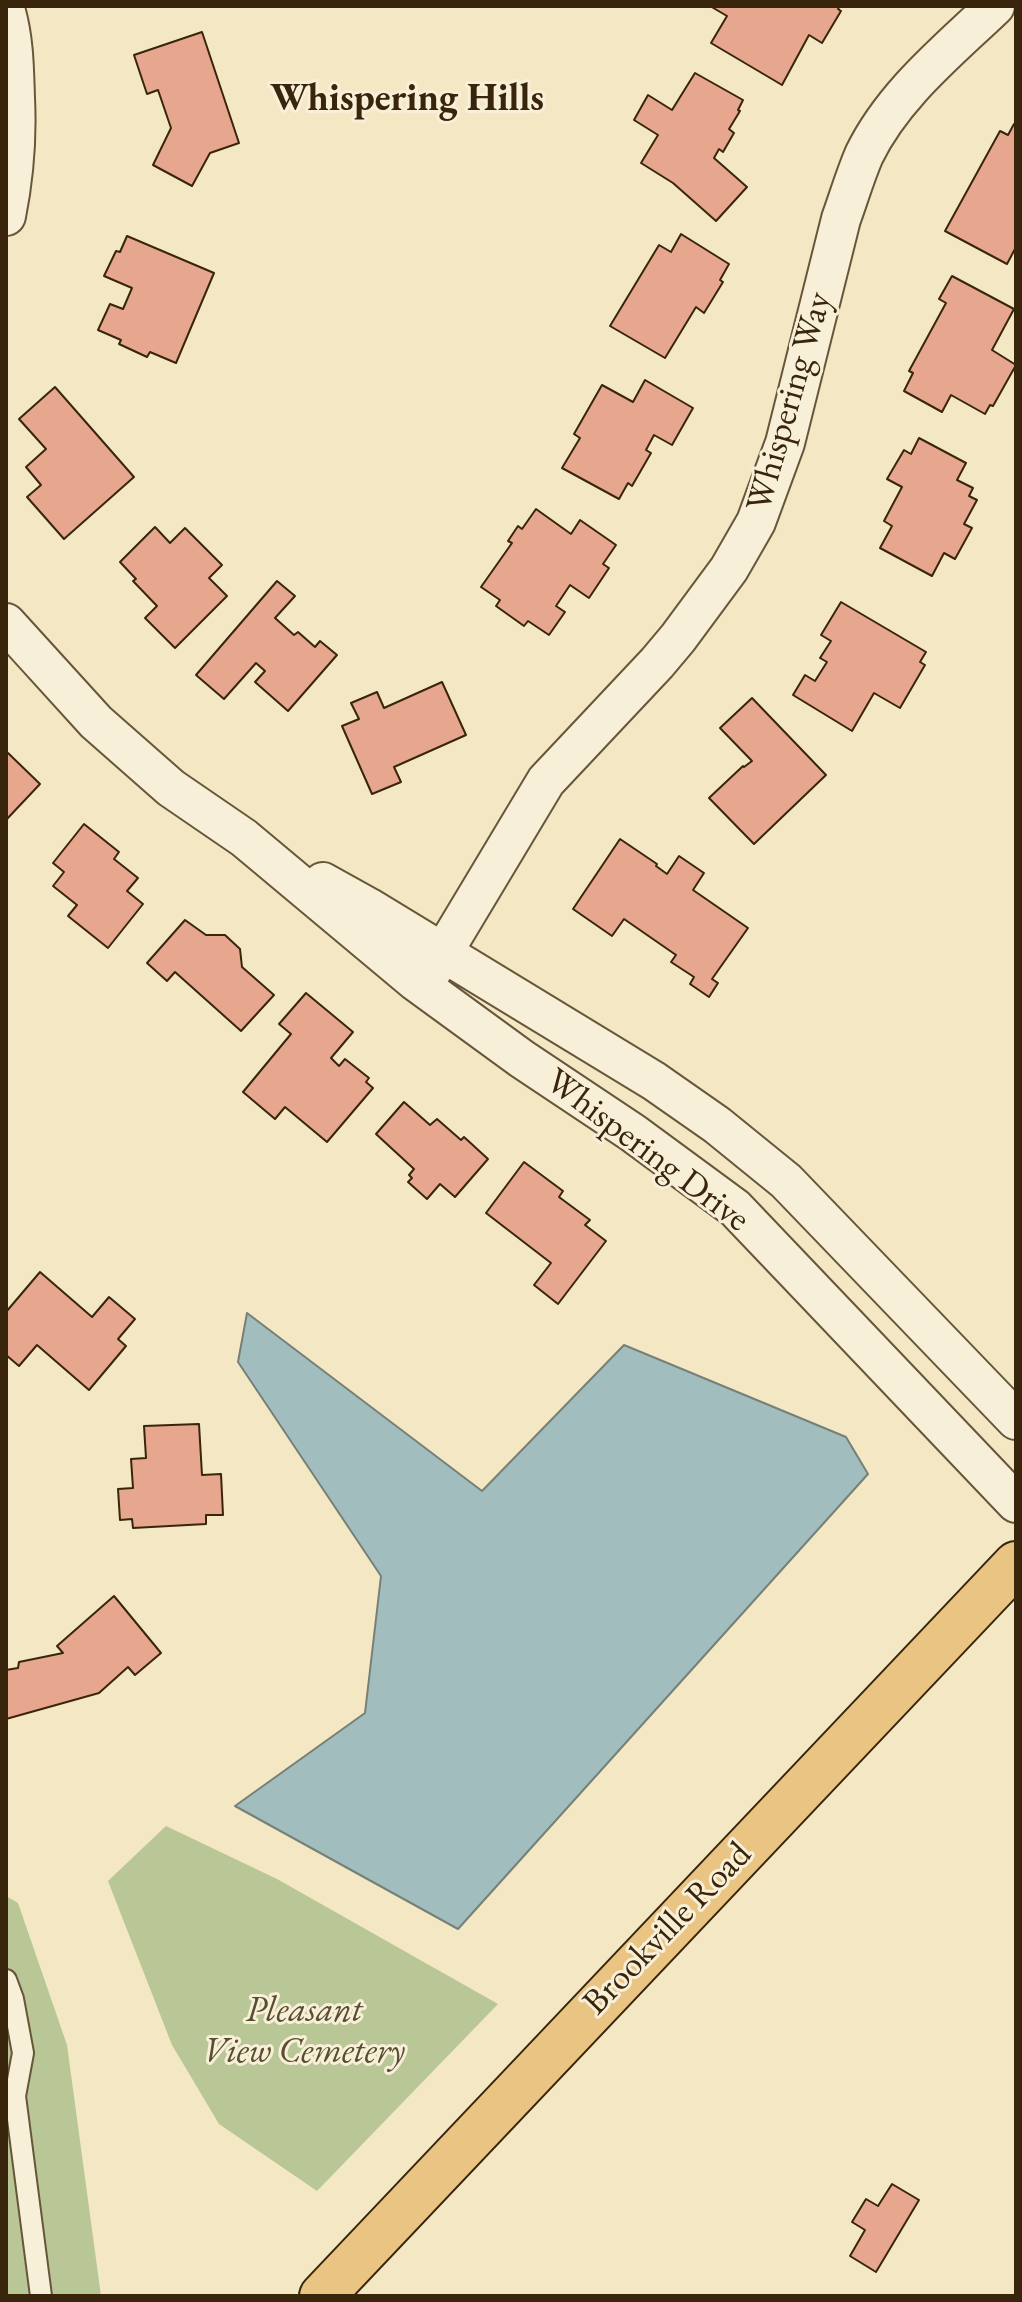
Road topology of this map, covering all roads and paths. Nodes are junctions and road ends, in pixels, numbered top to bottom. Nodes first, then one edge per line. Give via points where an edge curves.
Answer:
1 (995, 6) edge
2 (6, 12) edge
3 (6, 216) edge
4 (6, 623) edge
5 (244, 838) junction
6 (442, 953) junction
7 (423, 986) junction
8 (632, 1068) junction
9 (604, 1114) junction
10 (1016, 1420) edge
11 (1016, 1503) edge
12 (1016, 1564) edge
13 (6, 1980) edge
14 (41, 2296) edge
15 (322, 2296) edge

1 - 6 street, Whispering Way via 924,73 882,125 850,186 785,443 756,522 729,569 657,663 546,781
2 - 3 street via 17,117
4 - 5 street, Whispering Drive via 96,722 171,788
5 - 6 street, Whispering Drive
5 - 7 street, Whispering Drive
6 - 7 street, Whispering Way
6 - 8 street, Whispering Drive
7 - 9 street, Whispering Drive
8 - 9 street
8 - 10 street, Whispering Drive via 717,1125 786,1181
9 - 11 street, Whispering Drive via 735,1208
12 - 15 main road, Brookville Road
13 - 14 lane via 23,2053 15,2096

